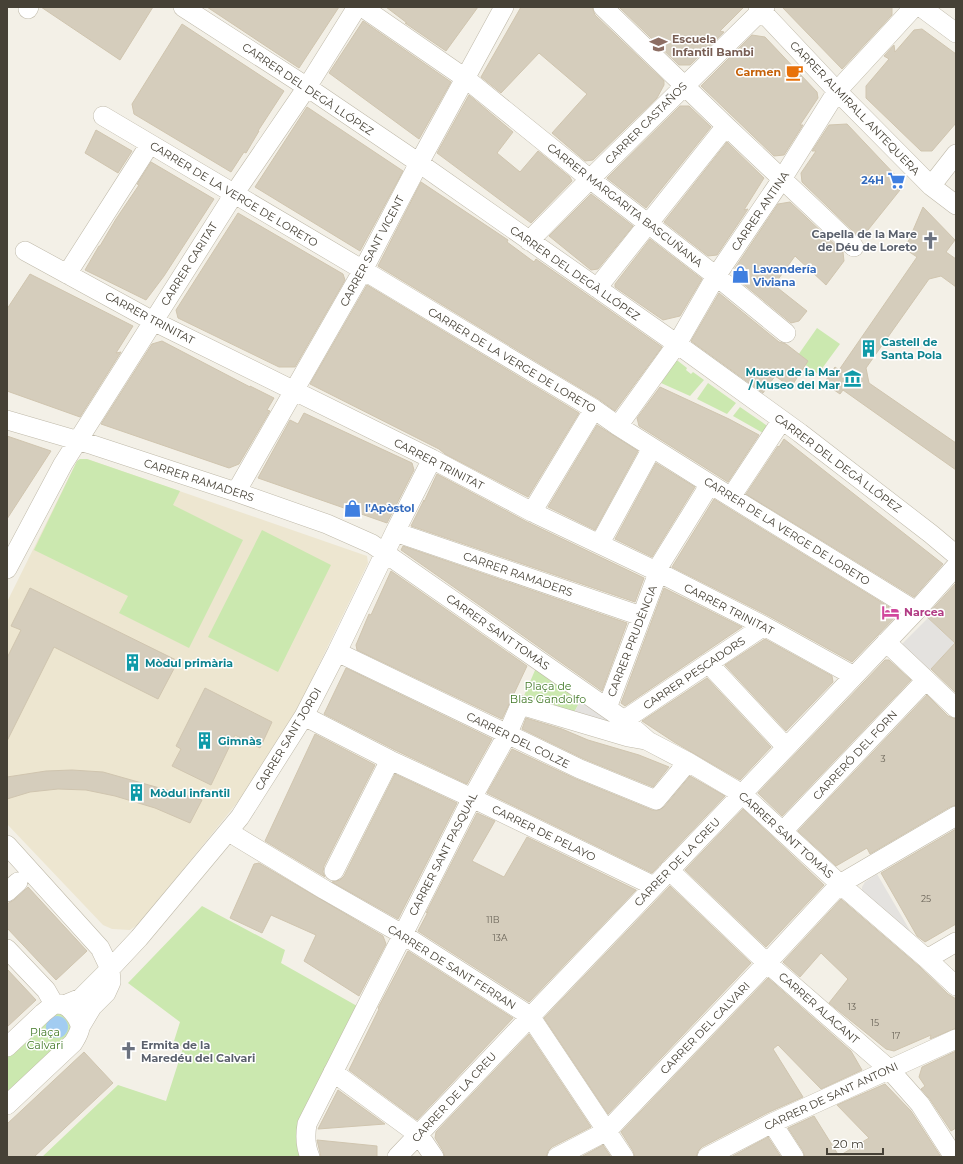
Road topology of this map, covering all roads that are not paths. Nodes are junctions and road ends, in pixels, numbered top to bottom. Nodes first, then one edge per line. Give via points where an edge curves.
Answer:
1 (183, 7) edge
2 (357, 7) edge
3 (362, 7) edge
4 (603, 7) edge
5 (914, 7) edge
6 (921, 7) edge
7 (500, 8) edge
8 (761, 8) edge
9 (956, 33) edge
10 (465, 78) junction
11 (684, 86) junction
12 (307, 87) junction
13 (837, 92) junction
14 (103, 116) dead end
15 (726, 126) junction
16 (150, 144) junction
17 (956, 154) edge
18 (419, 163) junction
19 (590, 179) junction
20 (782, 179) junction
21 (932, 186) junction
22 (234, 194) junction
23 (956, 205) edge
24 (647, 224) junction
25 (529, 241) junction
26 (854, 247) dead end
27 (25, 251) dead end
28 (363, 270) junction
29 (67, 274) junction
30 (716, 276) junction
31 (597, 288) junction
32 (153, 321) junction
33 (786, 333) dead end
34 (676, 344) junction
35 (293, 391) junction
36 (594, 409) junction
37 (7, 420) edge
38 (782, 420) junction
39 (618, 426) junction
40 (78, 441) junction
41 (652, 448) junction
42 (432, 459) junction
43 (710, 484) junction
44 (236, 492) junction
45 (731, 497) junction
46 (532, 512) junction
47 (395, 532) junction
48 (600, 543) junction
49 (386, 552) junction
50 (956, 555) edge
51 (956, 566) edge
52 (7, 569) edge
53 (657, 572) junction
54 (916, 611) junction
55 (641, 616) junction
56 (764, 626) junction
57 (886, 642) junction
58 (337, 652) junction
59 (708, 664) junction
60 (854, 676) junction
61 (926, 680) junction
62 (520, 705) joint
63 (607, 708) junction
64 (956, 708) edge
65 (304, 716) junction
66 (624, 720) junction
67 (507, 735) junction
68 (648, 741) junction
69 (786, 748) junction
70 (390, 760) junction
71 (688, 762) junction
72 (742, 794) junction
73 (472, 798) junction
74 (956, 816) edge
75 (783, 831) junction
76 (229, 832) junction
77 (7, 845) edge
78 (669, 870) junction
79 (334, 871) dead end
80 (840, 884) junction
81 (654, 886) junction
82 (402, 934) junction
83 (139, 938) junction
84 (94, 941) junction
85 (956, 942) edge
86 (7, 949) edge
87 (927, 959) junction
88 (767, 963) junction
89 (110, 969) junction
90 (956, 986) edge
91 (59, 1005) junction
92 (530, 1016) junction
93 (80, 1027) junction
94 (956, 1039) edge
95 (7, 1047) edge
96 (888, 1069) junction
97 (333, 1072) junction
98 (7, 1106) edge
99 (772, 1123) junction
100 (607, 1131) junction
101 (419, 1135) junction
102 (310, 1157) edge
103 (397, 1157) edge
104 (434, 1157) edge
105 (556, 1157) edge
106 (624, 1157) edge
107 (708, 1157) edge
108 (794, 1157) edge
109 (954, 1157) edge

1 - 12 street, CARRER DEL DEGÀ LLÓPEZ
2 - 12 street, CARRER CARITAT
3 - 10 street, CARRER MARGARITA BASCUÑANA
4 - 11 street
5 - 13 street, CARRER ANTINA
6 - 9 street
7 - 10 street, CARRER SANT VICENT
8 - 11 street, CARRER CASTAÑOS
8 - 13 street, CARRER ALMIRALL ANTEQUERA
10 - 18 street, CARRER SANT VICENT
10 - 19 street, CARRER MARGARITA BASCUÑANA
11 - 15 street
11 - 19 street, CARRER CASTAÑOS
12 - 18 street, CARRER DEL DEGÀ LLÓPEZ
12 - 22 street, CARRER CARITAT
13 - 20 street, CARRER ANTINA
13 - 21 street, CARRER ALMIRALL ANTEQUERA
14 - 16 street, CARRER DE LA VERGE DE LORETO
15 - 20 street
15 - 24 street
16 - 22 street, CARRER DE LA VERGE DE LORETO
16 - 29 street
17 - 21 street
18 - 25 street, CARRER DEL DEGÀ LLÓPEZ
18 - 28 street, CARRER SANT VICENT
19 - 24 street, CARRER MARGARITA BASCUÑANA
19 - 25 street, CARRER CASTAÑOS
20 - 26 street
20 - 30 street, CARRER ANTINA
21 - 23 street, CARRER ALMIRALL ANTEQUERA
22 - 28 street, CARRER DE LA VERGE DE LORETO
22 - 32 street, CARRER CARITAT
24 - 30 street, CARRER MARGARITA BASCUÑANA
24 - 31 street
25 - 31 street, CARRER DEL DEGÀ LLÓPEZ
27 - 29 street, CARRER TRINITAT
28 - 35 street, CARRER SANT VICENT
28 - 36 street, CARRER DE LA VERGE DE LORETO
29 - 32 street, CARRER TRINITAT
30 - 33 street, CARRER MARGARITA BASCUÑANA
30 - 34 street, CARRER ANTINA
31 - 34 street, CARRER DEL DEGÀ LLÓPEZ
32 - 35 street, CARRER TRINITAT
32 - 40 street, CARRER CARITAT
34 - 38 street, CARRER DEL DEGÀ LLÓPEZ
34 - 39 street, CARRER ANTINA
35 - 42 street, CARRER TRINITAT
35 - 44 street, CARRER SANT VICENT
36 - 39 street, CARRER DE LA VERGE DE LORETO
36 - 46 street
37 - 40 street, CARRER RAMADERS
38 - 45 street
38 - 50 street, CARRER DEL DEGÀ LLÓPEZ
39 - 41 street, CARRER DE LA VERGE DE LORETO
40 - 44 street, CARRER RAMADERS
40 - 52 street, CARRER CARITAT
41 - 43 street, CARRER DE LA VERGE DE LORETO
41 - 48 street
42 - 46 street, CARRER TRINITAT
42 - 47 street, CARRER SANT JORDI
43 - 45 street, CARRER DE LA VERGE DE LORETO
43 - 53 street, CARRER PRUDÈNCIA
44 - 49 street, CARRER RAMADERS via 327,524
45 - 54 street, CARRER DE LA VERGE DE LORETO
46 - 48 street, CARRER TRINITAT
47 - 49 street, CARRER SANT JORDI
47 - 55 street, CARRER RAMADERS
48 - 53 street, CARRER TRINITAT
49 - 58 street, CARRER SANT JORDI
49 - 63 street, CARRER SANT TOMÀS
51 - 54 street, CARRER DE LA CREU
53 - 55 street, CARRER PRUDÈNCIA
53 - 56 street, CARRER TRINITAT
54 - 57 street, CARRER DE LA CREU
55 - 63 street, CARRER PRUDÈNCIA
56 - 59 street, CARRER PESCADORS
56 - 60 street, CARRER TRINITAT
57 - 60 street, CARRER DE LA CREU
57 - 61 street
58 - 65 street, CARRER SANT JORDI
58 - 67 street, CARRER DEL COLZE
59 - 66 street, CARRER PESCADORS
59 - 69 street
60 - 69 street, CARRER DE LA CREU
61 - 64 street
61 - 75 street, CARRERÓ DEL FORN
62 - 67 street, CARRER SANT PASQUAL
62 - 68 street, CARRER SANT TOMÀS
63 - 66 street, CARRER SANT TOMÀS
65 - 70 street, CARRER DE PELAYO
65 - 76 street, CARRER SANT JORDI
66 - 68 street, CARRER SANT TOMÀS
67 - 71 street, CARRER DEL COLZE via 656,800
67 - 73 street, CARRER SANT PASQUAL
68 - 71 street, CARRER SANT TOMÀS
69 - 72 street, CARRER DE LA CREU
70 - 73 street, CARRER DE PELAYO
70 - 79 street
71 - 72 street, CARRER SANT TOMÀS
72 - 75 street, CARRER SANT TOMÀS
72 - 78 street, CARRER DE LA CREU
73 - 81 street, CARRER DE PELAYO
73 - 82 street, CARRER SANT PASQUAL
74 - 80 street, CARRER DEL CALVARI
75 - 80 street, CARRER SANT TOMÀS
76 - 82 street, CARRER DE SANT FERRAN
76 - 83 street, CARRER SANT JORDI
77 - 84 street
78 - 81 street, CARRER DE LA CREU
78 - 88 street, CARRER ALACANT
80 - 87 street, CARRER SANT TOMÀS
80 - 88 street, CARRER DEL CALVARI
81 - 92 street, CARRER DE LA CREU
82 - 92 street, CARRER DE SANT FERRAN
82 - 97 street, CARRER SANT PASQUAL
83 - 84 street via 116,950
83 - 89 street, CARRER SANT JORDI
84 - 89 street
85 - 87 street
86 - 91 street
87 - 90 street, CARRER SANT TOMÀS
88 - 96 street, CARRER ALACANT
88 - 100 street, CARRER DEL CALVARI
89 - 91 street, CARRER SANT JORDI via 81,998
89 - 93 street via 111,982 106,993 92,1007
91 - 93 street via 72,1012
91 - 95 street via 43,1013
92 - 100 street, CARRER DE SANT FERRAN
92 - 101 street, CARRER DE LA CREU
93 - 98 street via 73,1043
94 - 96 street, CARRER DE SANT ANTONI
96 - 99 street, CARRER DE SANT ANTONI
96 - 109 street, CARRER ALACANT via 920,1104
97 - 101 street
97 - 102 street, CARRER SANT PASQUAL via 307,1124 306,1148
99 - 107 street, CARRER DE SANT ANTONI
99 - 108 street
100 - 105 street, CARRER DEL CALVARI
100 - 106 street, CARRER DE SANT FERRAN
101 - 103 street, CARRER DE LA CREU
101 - 104 street

